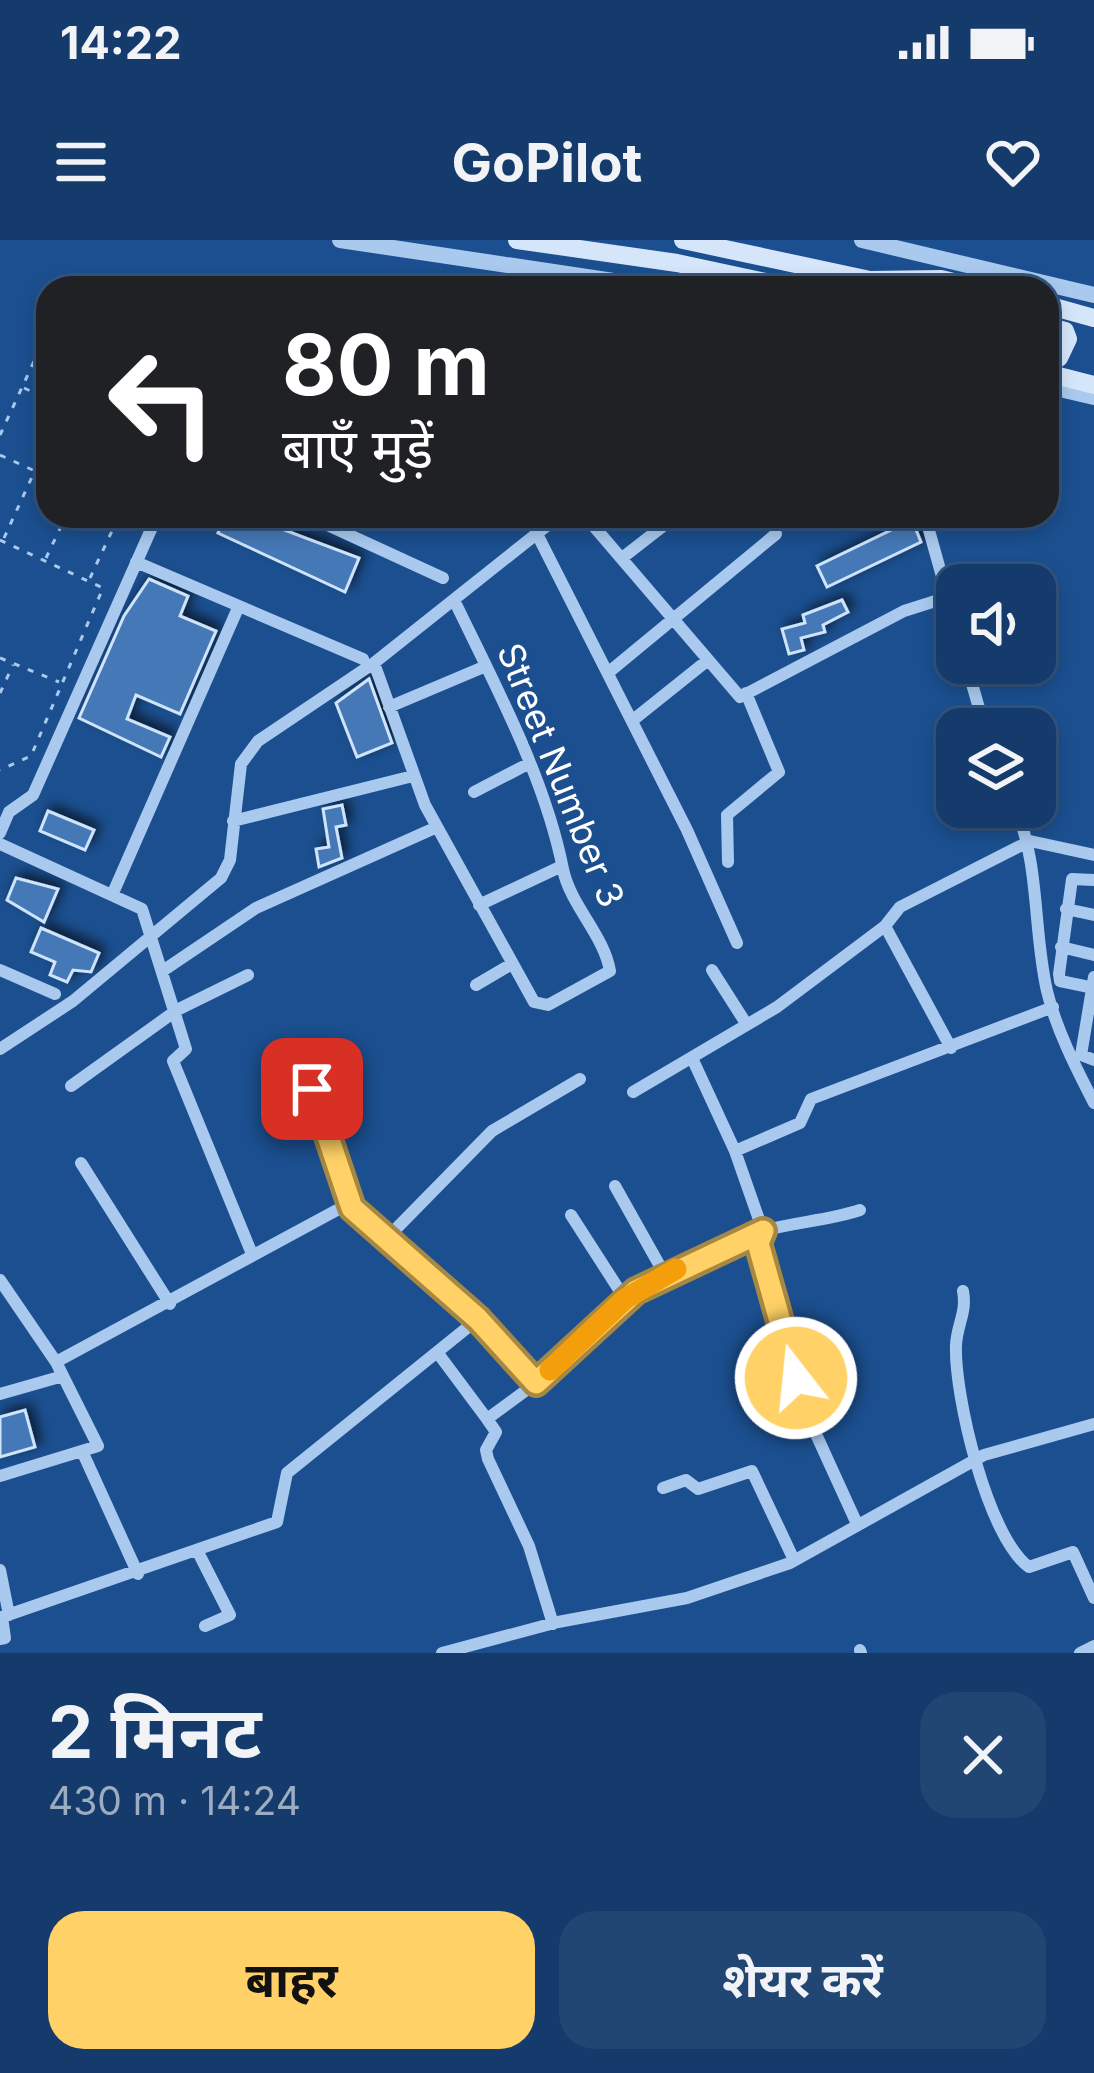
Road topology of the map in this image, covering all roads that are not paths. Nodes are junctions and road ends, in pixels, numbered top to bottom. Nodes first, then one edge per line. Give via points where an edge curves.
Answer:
1 (340, 240) edge
2 (517, 240) edge
3 (683, 240) edge
4 (862, 240) edge
5 (716, 242) edge
6 (580, 276) edge
7 (710, 276) edge
8 (854, 276) edge
9 (1014, 276) edge
10 (1059, 287) edge
11 (1094, 295) edge
12 (1059, 308) edge
13 (1094, 318) edge
14 (1059, 329) edge
15 (1059, 358) edge
16 (1059, 376) edge
17 (1094, 385) edge
18 (1059, 389) edge
19 (1094, 397) edge
20 (152, 528) edge
21 (334, 528) edge
22 (545, 528) edge
23 (596, 528) edge
24 (661, 528) edge
25 (928, 528) edge
26 (537, 534) junction
27 (776, 534) dead end
28 (622, 558) junction
29 (136, 562) junction
30 (939, 564) edge
31 (443, 578) dead end
32 (936, 601) edge
33 (454, 602) junction
34 (238, 608) junction
35 (674, 619) junction
36 (707, 660) junction
37 (368, 661) junction
38 (486, 666) junction
39 (609, 672) junction
40 (746, 694) junction
41 (388, 707) junction
42 (633, 720) junction
43 (528, 764) junction
44 (413, 776) junction
45 (474, 792) dead end
46 (4, 810) edge
47 (233, 821) junction
48 (437, 827) junction
49 (1024, 828) edge
50 (0, 833) edge
51 (1030, 841) junction
52 (0, 844) edge
53 (1094, 855) edge
54 (728, 862) dead end
55 (562, 866) junction
56 (1094, 880) edge
57 (113, 893) junction
58 (479, 905) junction
59 (1066, 909) junction
60 (1094, 915) edge
61 (885, 926) junction
62 (152, 934) junction
63 (737, 943) dead end
64 (1061, 947) junction
65 (1094, 956) edge
66 (510, 965) junction
67 (0, 970) edge
68 (164, 970) junction
69 (712, 970) dead end
70 (248, 975) dead end
71 (1093, 984) edge
72 (476, 986) dead end
73 (55, 994) dead end
74 (1053, 1006) junction
75 (177, 1010) junction
76 (1090, 1023) edge
77 (747, 1025) junction
78 (0, 1048) edge
79 (951, 1048) junction
80 (692, 1058) junction
81 (1094, 1060) edge
82 (580, 1079) dead end
83 (71, 1086) dead end
84 (312, 1089) dead end
85 (633, 1093) dead end
86 (1094, 1103) edge
87 (735, 1151) junction
88 (81, 1163) dead end
89 (615, 1186) dead end
90 (352, 1208) junction
91 (860, 1210) dead end
92 (571, 1215) dead end
93 (763, 1231) junction
94 (388, 1237) junction
95 (253, 1254) junction
96 (664, 1275) junction
97 (0, 1280) edge
98 (963, 1291) dead end
99 (625, 1299) junction
100 (170, 1304) junction
101 (478, 1319) junction
102 (436, 1352) junction
103 (60, 1369) junction
104 (536, 1383) junction
105 (0, 1394) edge
106 (487, 1419) junction
107 (1094, 1424) edge
108 (82, 1451) junction
109 (975, 1460) junction
110 (0, 1477) edge
111 (663, 1488) dead end
112 (857, 1524) junction
113 (198, 1552) junction
114 (794, 1560) junction
115 (1, 1570) edge
116 (138, 1574) junction
117 (1094, 1598) edge
118 (9, 1615) junction
119 (553, 1624) junction
120 (206, 1626) dead end
121 (0, 1640) edge
122 (1094, 1646) edge
123 (442, 1653) edge
124 (1080, 1653) edge

1 - 6 street
2 - 7 main road
3 - 5 main road
4 - 9 street
5 - 8 main road
10 - 11 street
12 - 13 main road
14 - 15 main road via 1069,339
16 - 17 main road
18 - 19 street
20 - 29 street
21 - 31 street
22 - 26 street
23 - 28 street
24 - 28 street
25 - 30 street
26 - 33 street
26 - 39 street
27 - 35 street
28 - 35 street
29 - 34 street
29 - 46 street via 33,795
32 - 40 street
33 - 37 street
33 - 38 street, Street Number 3
34 - 37 street
34 - 57 street
35 - 36 street
35 - 39 street
36 - 40 street via 735,695
36 - 42 street
37 - 41 street
37 - 47 street via 257,741 241,764
38 - 41 street
38 - 43 street, Street Number 3
39 - 42 street
40 - 54 street via 779,772 727,815
41 - 44 street
42 - 63 street
43 - 45 street
43 - 55 street, Street Number 3
44 - 47 street
44 - 48 street
46 - 50 street
47 - 62 street via 221,878
48 - 58 street
48 - 68 street via 256,908
49 - 51 street
51 - 53 street
51 - 61 street via 900,907
51 - 74 street
52 - 57 street
55 - 58 street
55 - 66 street, Street Number 3 via 610,971 539,1007
56 - 59 street via 1072,879
57 - 62 street via 136,902
58 - 66 street
59 - 60 street
59 - 64 street
61 - 77 street
61 - 79 street
62 - 68 street
62 - 78 street via 73,1001
64 - 65 street
64 - 71 street via 1060,981
66 - 72 street
67 - 73 street
68 - 75 street
69 - 77 street
70 - 75 street
71 - 76 street
74 - 79 street
74 - 86 street
75 - 83 street
75 - 95 street via 186,1049 173,1061
76 - 81 street via 1081,1055
77 - 80 street
79 - 87 street via 811,1099 800,1123
80 - 85 street
80 - 87 street
82 - 94 street via 492,1131
84 - 90 street
87 - 93 street
88 - 100 street
89 - 96 street
90 - 94 street
90 - 95 street
91 - 93 street
92 - 99 street
93 - 96 street
93 - 112 street via 758,1243 805,1410
94 - 101 street
95 - 100 street
96 - 99 street
97 - 103 street
98 - 109 street via 967,1313 956,1349
99 - 104 street
100 - 103 street
101 - 102 street
101 - 104 street
102 - 106 street
102 - 113 street via 287,1473 278,1522
103 - 105 street
103 - 108 street via 98,1446
104 - 106 street
106 - 119 street via 496,1432 488,1459 529,1546
107 - 109 street
108 - 110 street
108 - 116 street
109 - 112 street
109 - 117 street via 1021,1562 1035,1567 1072,1552
111 - 114 street via 686,1480 698,1489 752,1472
112 - 114 street
113 - 116 street
113 - 120 street via 230,1615
114 - 119 street via 687,1598
115 - 118 street
116 - 118 street
118 - 121 street
119 - 123 street
122 - 124 street

